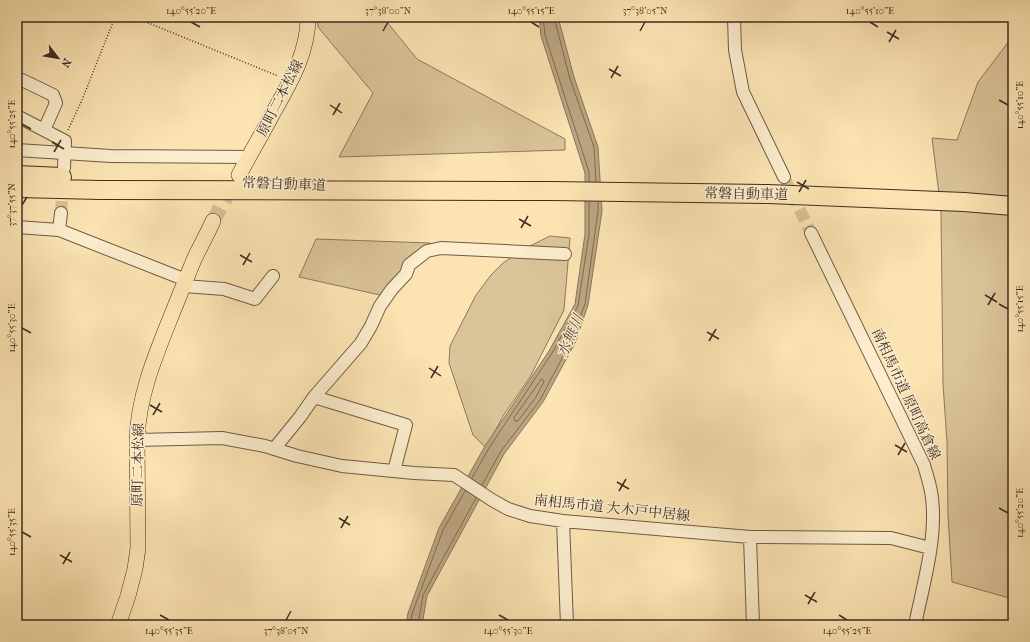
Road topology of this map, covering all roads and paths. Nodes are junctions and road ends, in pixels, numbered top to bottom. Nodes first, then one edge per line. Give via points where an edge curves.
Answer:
1 (115, 17) edge
2 (134, 17) edge
3 (308, 17) edge
4 (734, 17) edge
5 (17, 80) edge
6 (291, 82) junction
7 (17, 116) edge
8 (44, 130) junction
9 (64, 146) junction
10 (17, 150) edge
11 (249, 157) junction
12 (64, 168) dead end
13 (17, 175) edge
14 (239, 175) tunnel mouth
15 (784, 178) tunnel mouth
16 (17, 188) edge
17 (551, 191) junction
18 (1013, 206) edge
19 (60, 213) tunnel mouth
20 (213, 221) tunnel mouth
21 (17, 227) edge
22 (59, 230) junction
23 (811, 233) tunnel mouth
24 (565, 254) dead end
25 (272, 276) dead end
26 (185, 283) junction
27 (314, 397) junction
28 (137, 440) junction
29 (274, 449) junction
30 (394, 471) junction
31 (563, 521) junction
32 (750, 536) junction
33 (930, 548) junction
34 (118, 625) edge
35 (567, 625) edge
36 (753, 625) edge
37 (915, 625) edge

1 - 9 path
2 - 6 path
3 - 6 main road, 原町二本松線 via 306,44
4 - 15 street via 735,50 743,92
5 - 8 street via 22,80 55,99 56,103
6 - 11 main road, 原町二本松線
7 - 8 street
8 - 9 street
9 - 10 street
9 - 11 street via 111,156
9 - 12 street
11 - 14 main road, 原町二本松線
13 - 17 highway, 常磐自動車道
16 - 17 highway, 常磐自動車道
17 - 18 highway, 常磐自動車道 via 857,197
19 - 22 street
20 - 26 main road, 原町二本松線
21 - 22 street
22 - 26 street
23 - 33 street, 南相馬市道 原町高倉線 via 924,465 932,497
24 - 27 street via 440,248 427,251 409,265 406,274 380,306 361,343
25 - 26 street via 256,299 224,289
26 - 28 main road, 原町二本松線 via 150,373 140,410
27 - 29 street
27 - 30 street via 406,426
28 - 29 street, 南相馬市道 大木戸中居線 via 222,438
28 - 34 main road, 原町二本松線 via 138,548 128,596
29 - 30 street, 南相馬市道 大木戸中居線 via 320,462
30 - 31 street, 南相馬市道 大木戸中居線 via 454,475 508,509 530,516
31 - 32 street, 南相馬市道 大木戸中居線
31 - 35 street
32 - 33 street, 南相馬市道 大木戸中居線 via 891,538
32 - 36 street
33 - 37 street, 南相馬市道 原町高倉線

